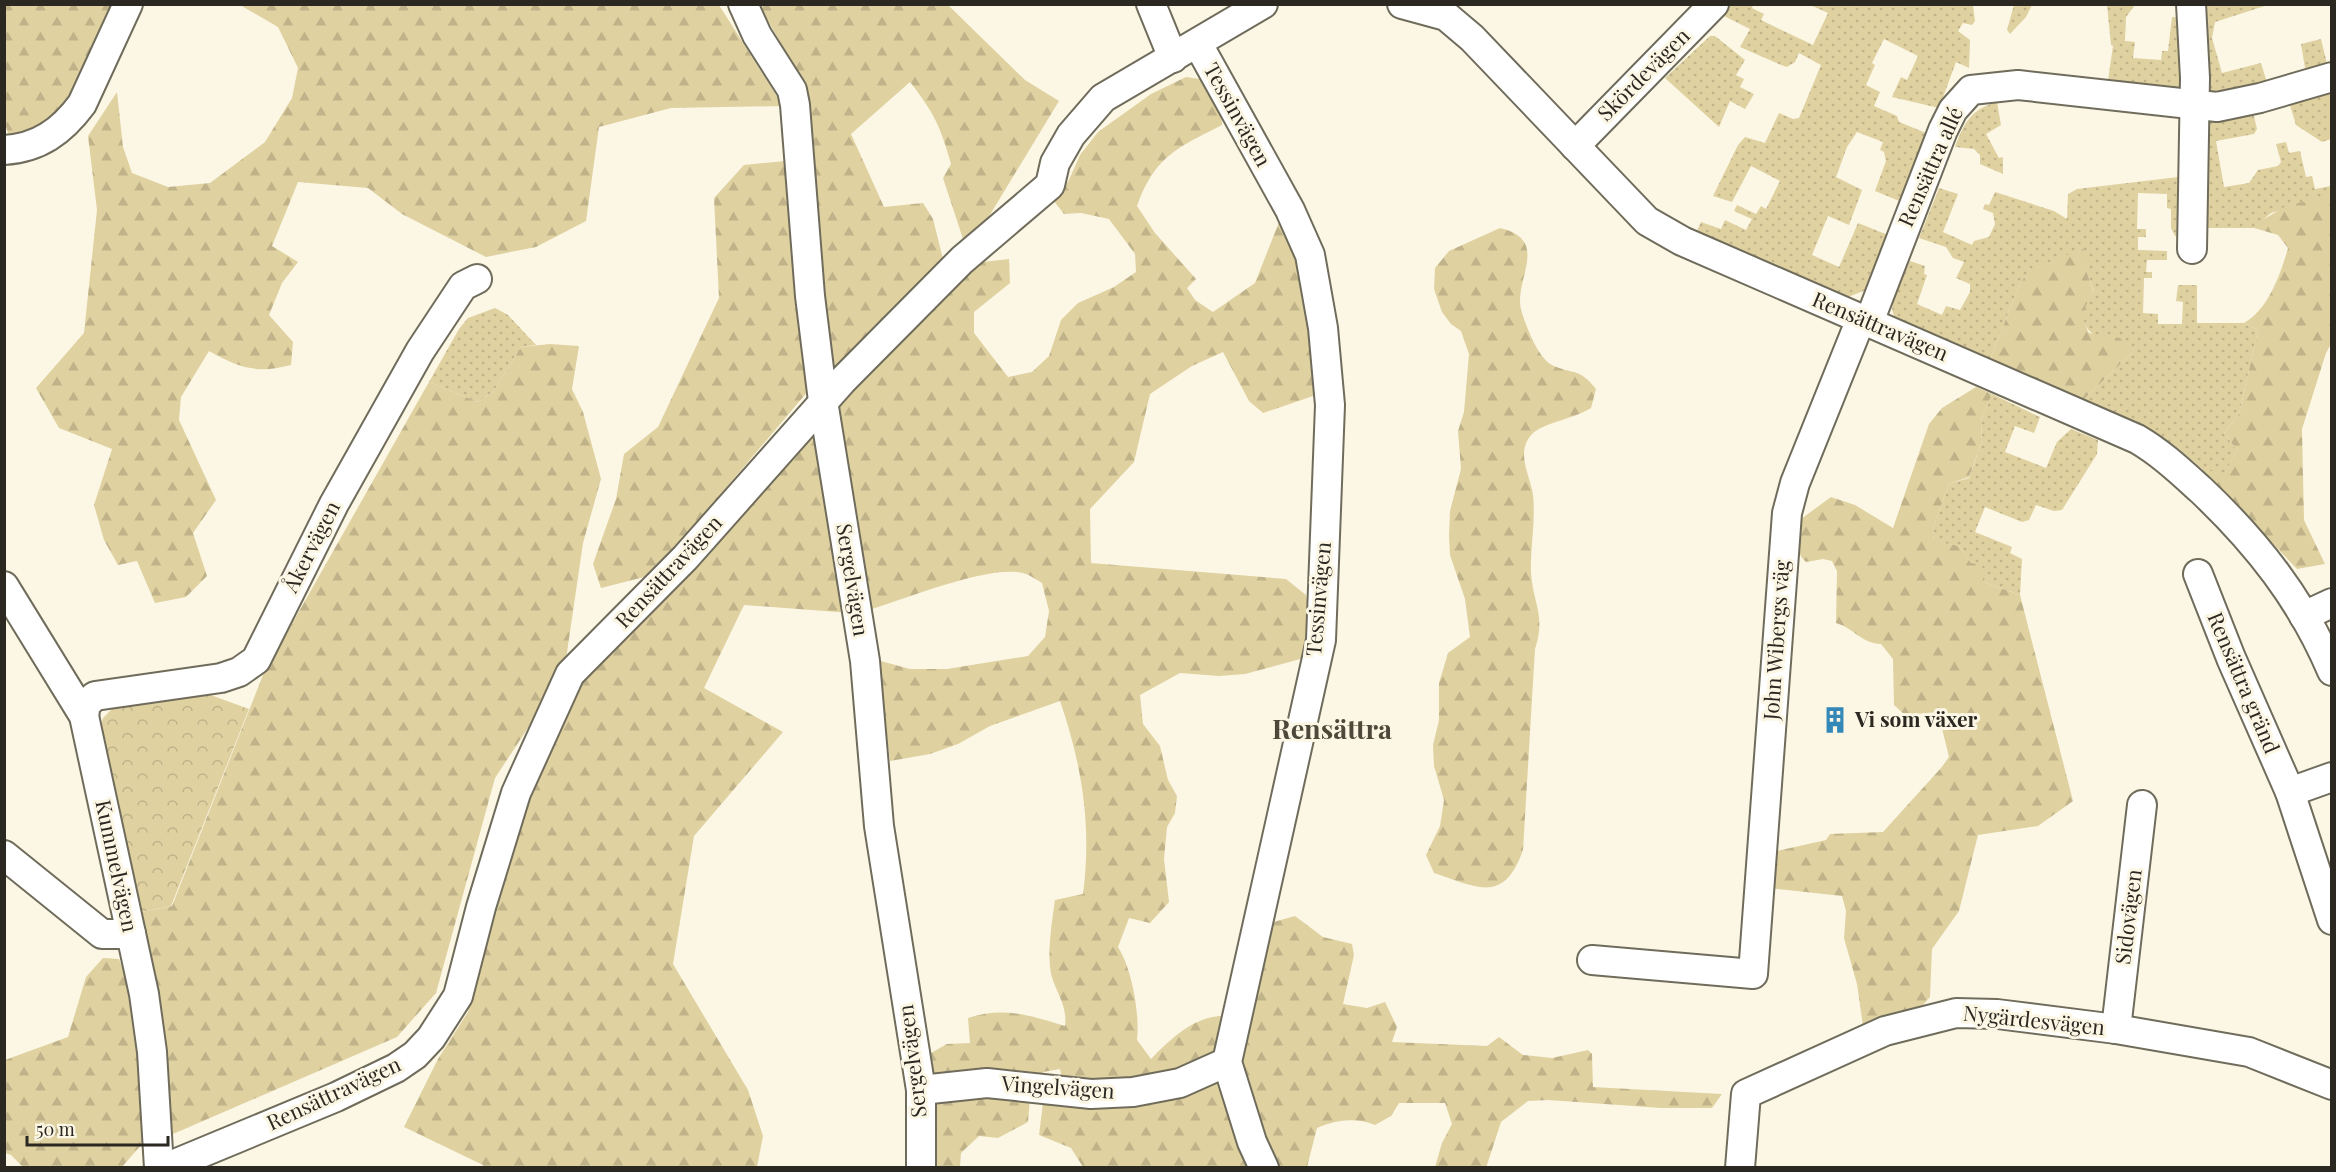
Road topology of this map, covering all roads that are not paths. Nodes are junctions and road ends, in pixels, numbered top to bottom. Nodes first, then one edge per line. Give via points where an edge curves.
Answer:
1 (128, 4) edge
2 (743, 4) edge
3 (1151, 4) edge
4 (1263, 4) edge
5 (1402, 4) edge
6 (1714, 4) edge
7 (2191, 4) edge
8 (1449, 10) edge
9 (1198, 44) junction
10 (1173, 58) junction
11 (2331, 77) edge
12 (2193, 105) junction
13 (1575, 146) junction
14 (4, 150) edge
15 (2192, 249) dead end
16 (477, 279) dead end
17 (1865, 320) junction
18 (823, 401) junction
19 (2198, 574) dead end
20 (4, 586) edge
21 (2331, 603) edge
22 (2304, 616) junction
23 (2331, 671) edge
24 (84, 716) junction
25 (2331, 777) edge
26 (2290, 792) junction
27 (2142, 806) dead end
28 (4, 855) edge
29 (2331, 920) edge
30 (131, 933) junction
31 (1592, 960) dead end
32 (2116, 1029) junction
33 (1227, 1062) junction
34 (2331, 1085) edge
35 (921, 1090) junction
36 (159, 1167) edge
37 (165, 1167) edge
38 (921, 1167) edge
39 (1264, 1167) edge
40 (1740, 1167) edge

1 - 14 street via 82,104 72,117 42,141 24,149
2 - 18 street, Sergelvägen via 757,35 792,90
3 - 10 street, Tessinvägen
4 - 9 street, Rensättravägen
5 - 8 street, Rensättravägen
6 - 13 street, Skördevägen
7 - 12 street
8 - 13 street, Rensättravägen
9 - 10 street, Rensättravägen
9 - 33 street, Tessinvägen via 1290,210 1310,255 1323,328 1330,405 1321,640
10 - 18 street, Rensättravägen via 1103,98 1071,135 1055,163 1050,185 962,260
11 - 12 street, Rensättra allé via 2260,98 2217,106
12 - 15 street
12 - 17 street, Rensättra allé via 2018,85 1971,90 1953,110 1943,130
13 - 17 street, Rensättravägen via 1647,221 1682,241
16 - 24 street, Åkervägen via 463,286 420,351 334,504 256,660 221,678 95,696 86,704
17 - 22 street, Rensättravägen via 2158,451 2231,519 2268,561
17 - 31 street, John Wibergs väg via 1795,483 1787,513 1752,986
18 - 35 street, Sergelvägen via 865,661 879,826
18 - 37 street, Rensättravägen via 686,558 570,675 516,793 458,996 431,1038 396,1068 336,1097
19 - 26 street, Rensättra gränd
20 - 24 street, Kummelvägen
21 - 22 street
22 - 23 street, Rensättravägen
24 - 30 street, Kummelvägen
25 - 26 street
26 - 29 street, Rensättra gränd
27 - 32 street, Sidovägen
28 - 30 street via 102,934
30 - 36 street, Kummelvägen via 152,1052
32 - 34 street, Nygärdesvägen via 2249,1052
32 - 40 street, Nygärdesvägen via 1956,1012 1885,1031 1746,1094
33 - 35 street, Vingelvägen via 1180,1083 1133,1092 1091,1094 987,1083
33 - 39 street, Tessinvägen via 1252,1142
35 - 38 street, Sergelvägen

